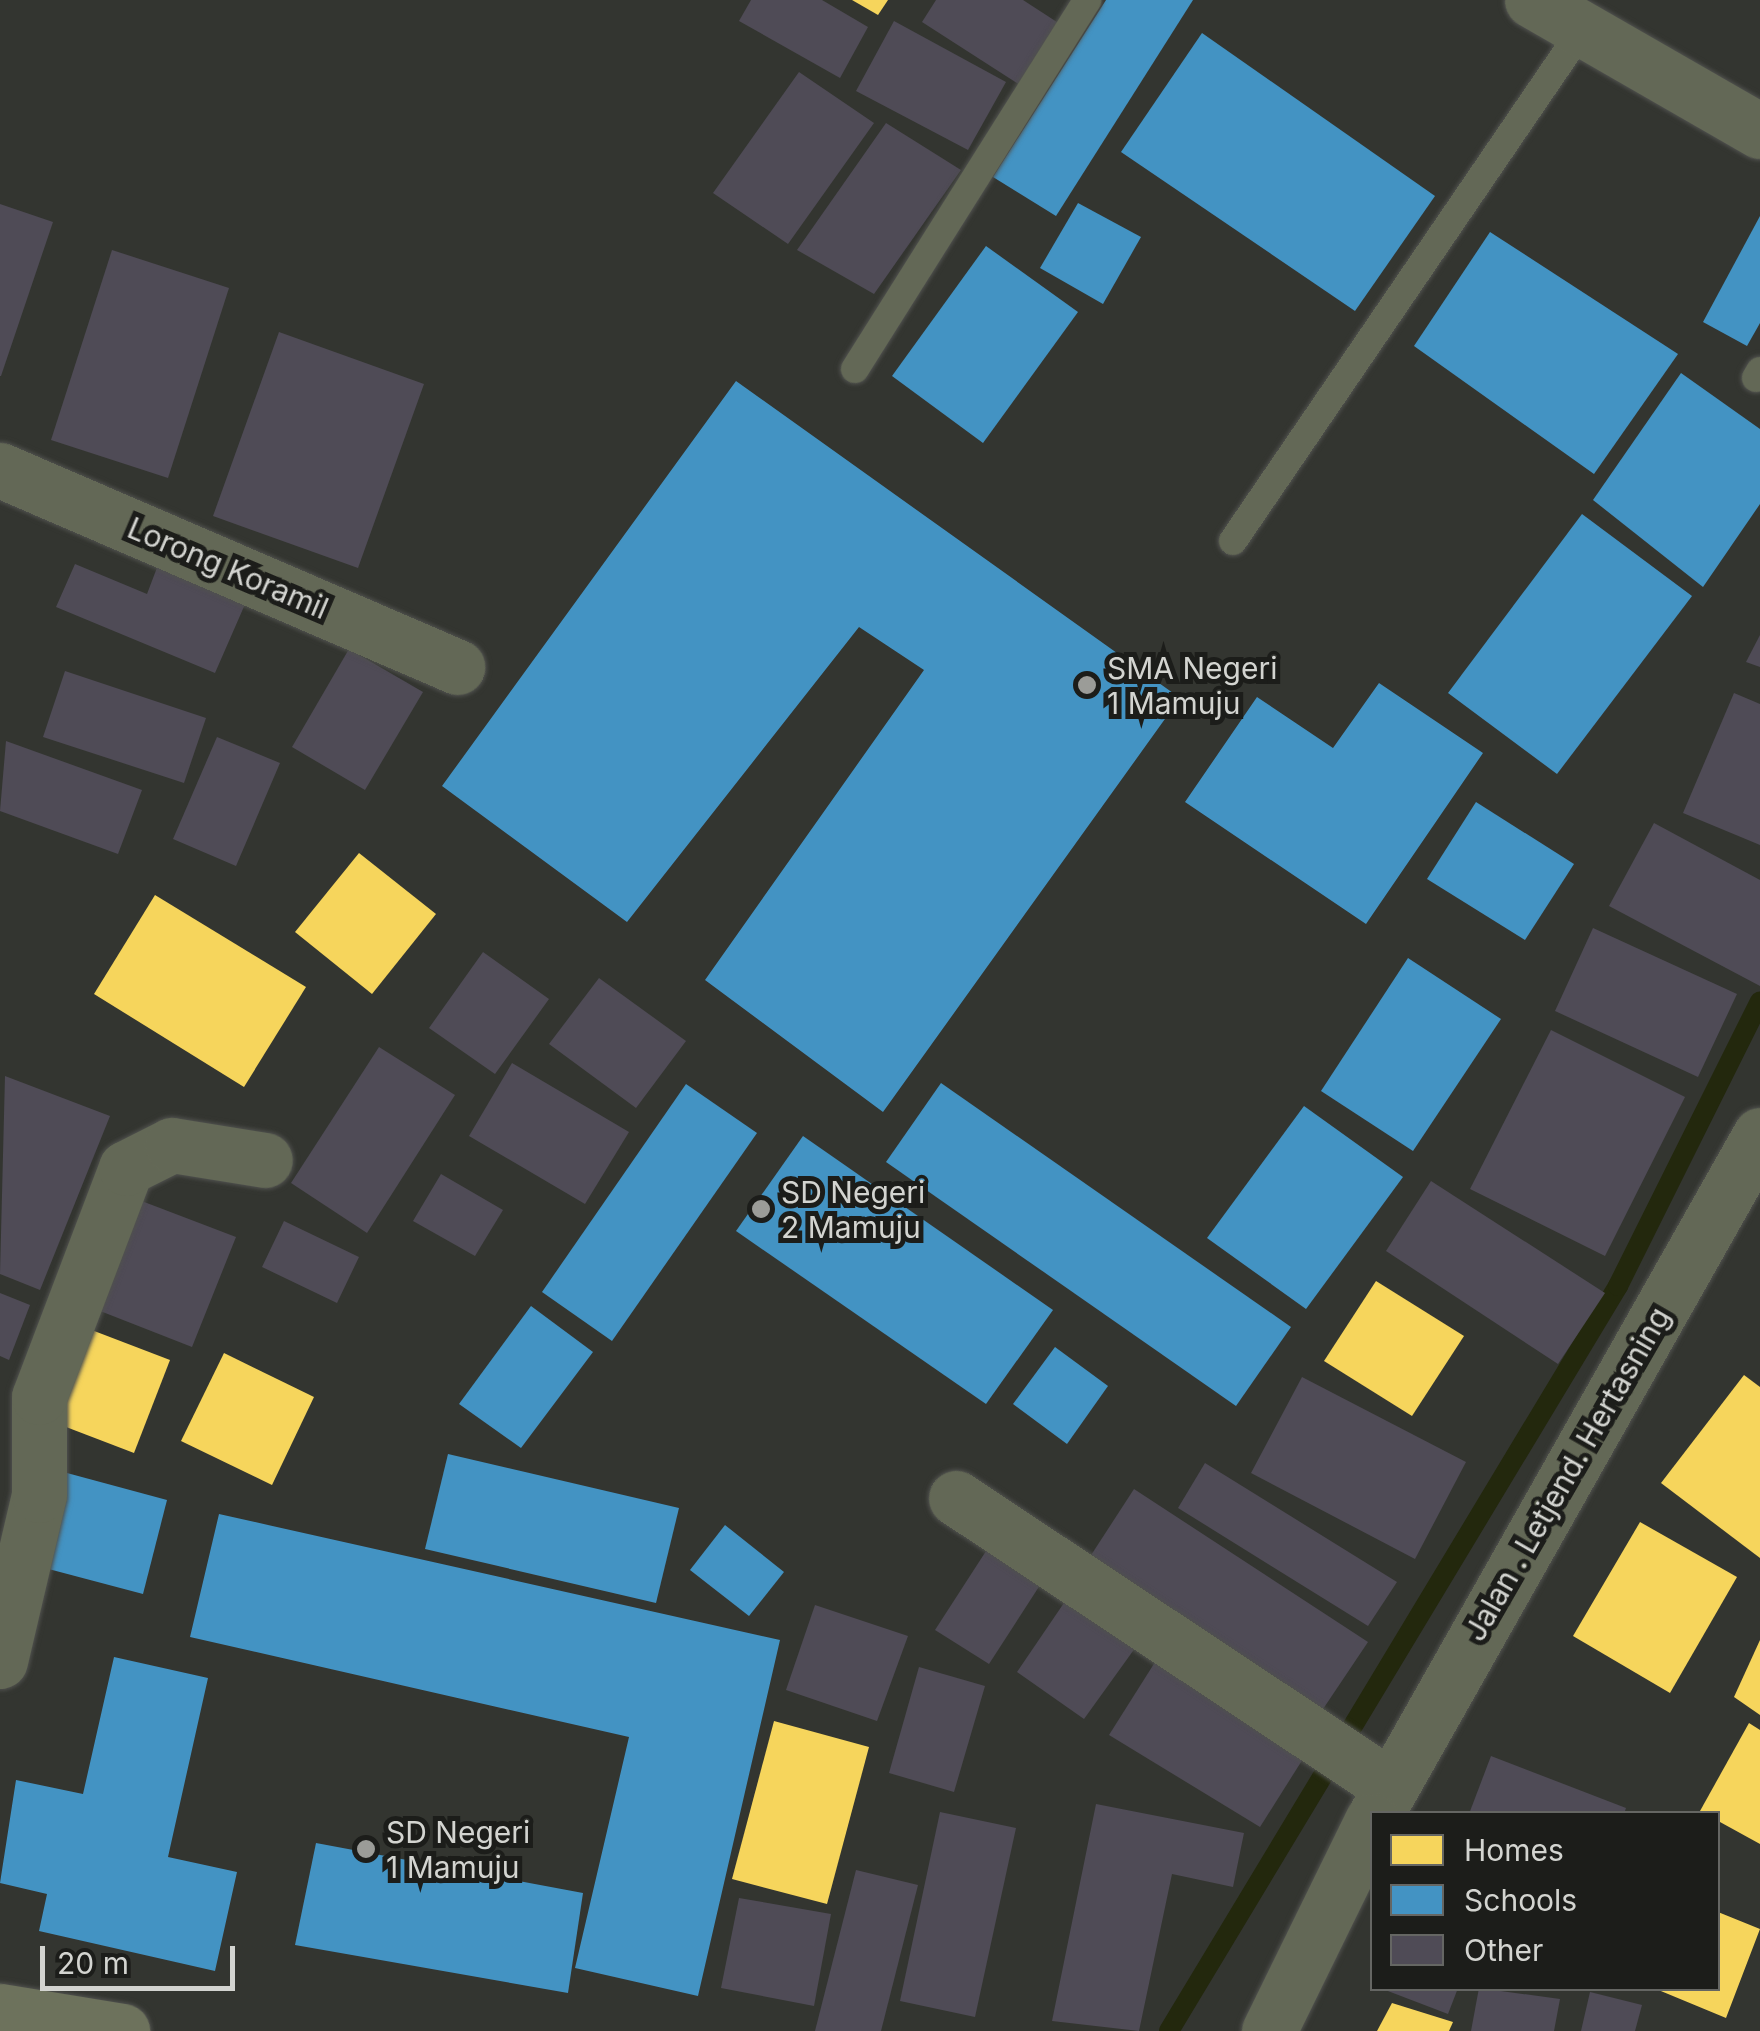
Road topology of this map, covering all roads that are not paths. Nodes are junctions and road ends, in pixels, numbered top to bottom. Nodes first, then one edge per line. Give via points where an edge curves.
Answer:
1 (1087, 0) edge
2 (1532, 0) edge
3 (1582, 30) junction
4 (1760, 131) edge
5 (856, 369) dead end
6 (0, 470) edge
7 (1233, 541) dead end
8 (456, 667) dead end
9 (1760, 1135) edge
10 (265, 1160) dead end
11 (956, 1498) dead end
12 (0, 1661) edge
13 (1380, 1807) edge
14 (1370, 1827) edge
15 (0, 2011) edge
16 (122, 2031) edge
17 (1269, 2031) edge

1 - 5 lane
2 - 3 street
3 - 4 street
3 - 7 lane
6 - 8 street, Lorong Koramil
9 - 13 street, Jalan . Letjend. Hertasning
10 - 12 street via 172,1145 126,1168 39,1397 39,1495
11 - 13 street
14 - 17 street, Jalan . Letjend. Hertasning
15 - 16 main road

